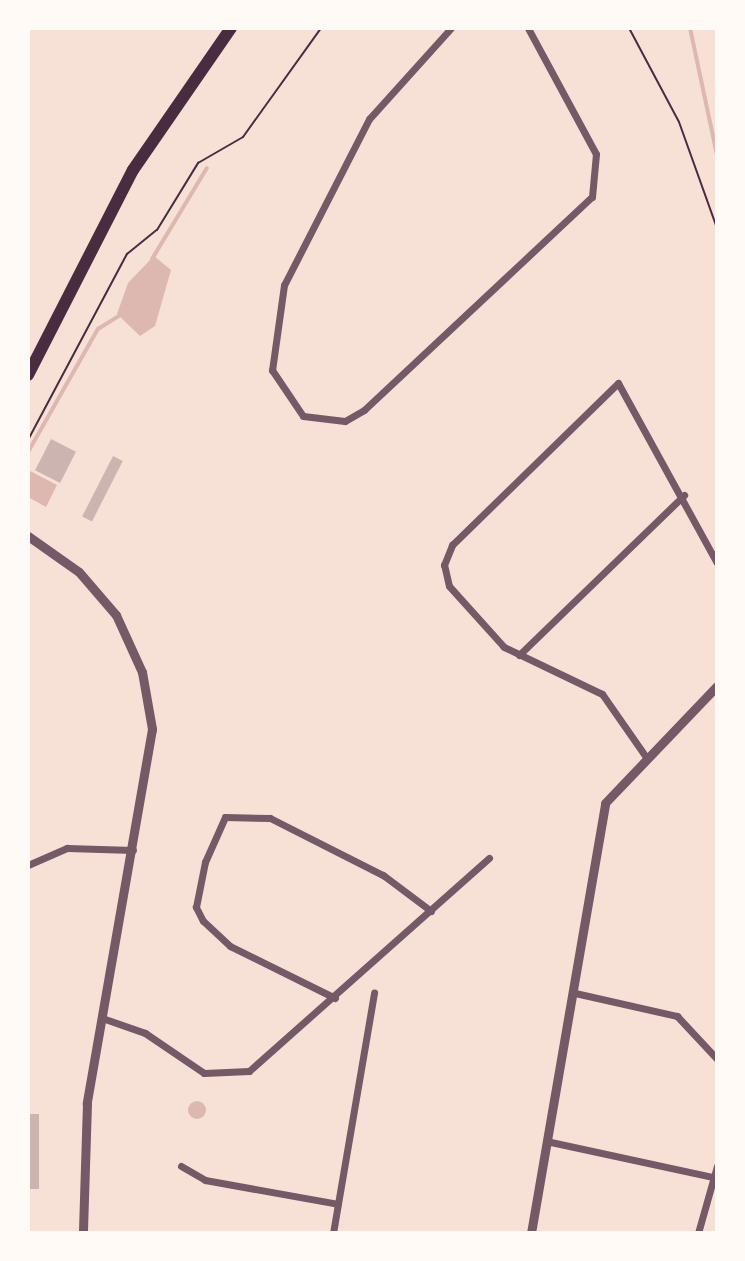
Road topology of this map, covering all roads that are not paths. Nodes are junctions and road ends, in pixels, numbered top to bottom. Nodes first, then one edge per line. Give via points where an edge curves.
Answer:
1 (231, 28) edge
2 (451, 28) edge
3 (528, 28) edge
4 (28, 375) edge
5 (684, 495) junction
6 (28, 536) edge
7 (717, 563) edge
8 (519, 655) junction
9 (717, 686) edge
10 (646, 757) junction
11 (133, 850) junction
12 (489, 858) dead end
13 (28, 865) edge
14 (431, 911) junction
15 (374, 992) dead end
16 (575, 993) junction
17 (335, 998) junction
18 (102, 1018) junction
19 (717, 1059) edge
20 (546, 1141) junction
21 (181, 1166) dead end
22 (717, 1166) edge
23 (713, 1177) junction
24 (338, 1204) junction
25 (83, 1233) edge
26 (333, 1233) edge
27 (531, 1233) edge
28 (698, 1233) edge

1 - 4 highway via 133,170
2 - 3 street via 369,119 284,285 272,370 303,416 345,421 364,410 592,197 596,154
5 - 7 street
5 - 8 street
5 - 8 street via 618,383 452,545 444,565 449,586
6 - 11 street via 97,589 138,660 151,744
8 - 10 street via 579,677 602,694
9 - 10 street
10 - 16 street via 605,803
11 - 13 street via 67,848
11 - 18 street
12 - 14 street
14 - 17 street
14 - 17 street via 383,875 270,818 225,817 205,862 196,907 203,921 230,946
15 - 24 street
16 - 19 street via 677,1016
16 - 20 street
17 - 18 street via 264,1061 233,1075 204,1073 145,1033
18 - 25 street via 84,1130
20 - 23 street
20 - 27 street
21 - 24 street via 205,1180
22 - 23 street
23 - 28 street
24 - 26 street

